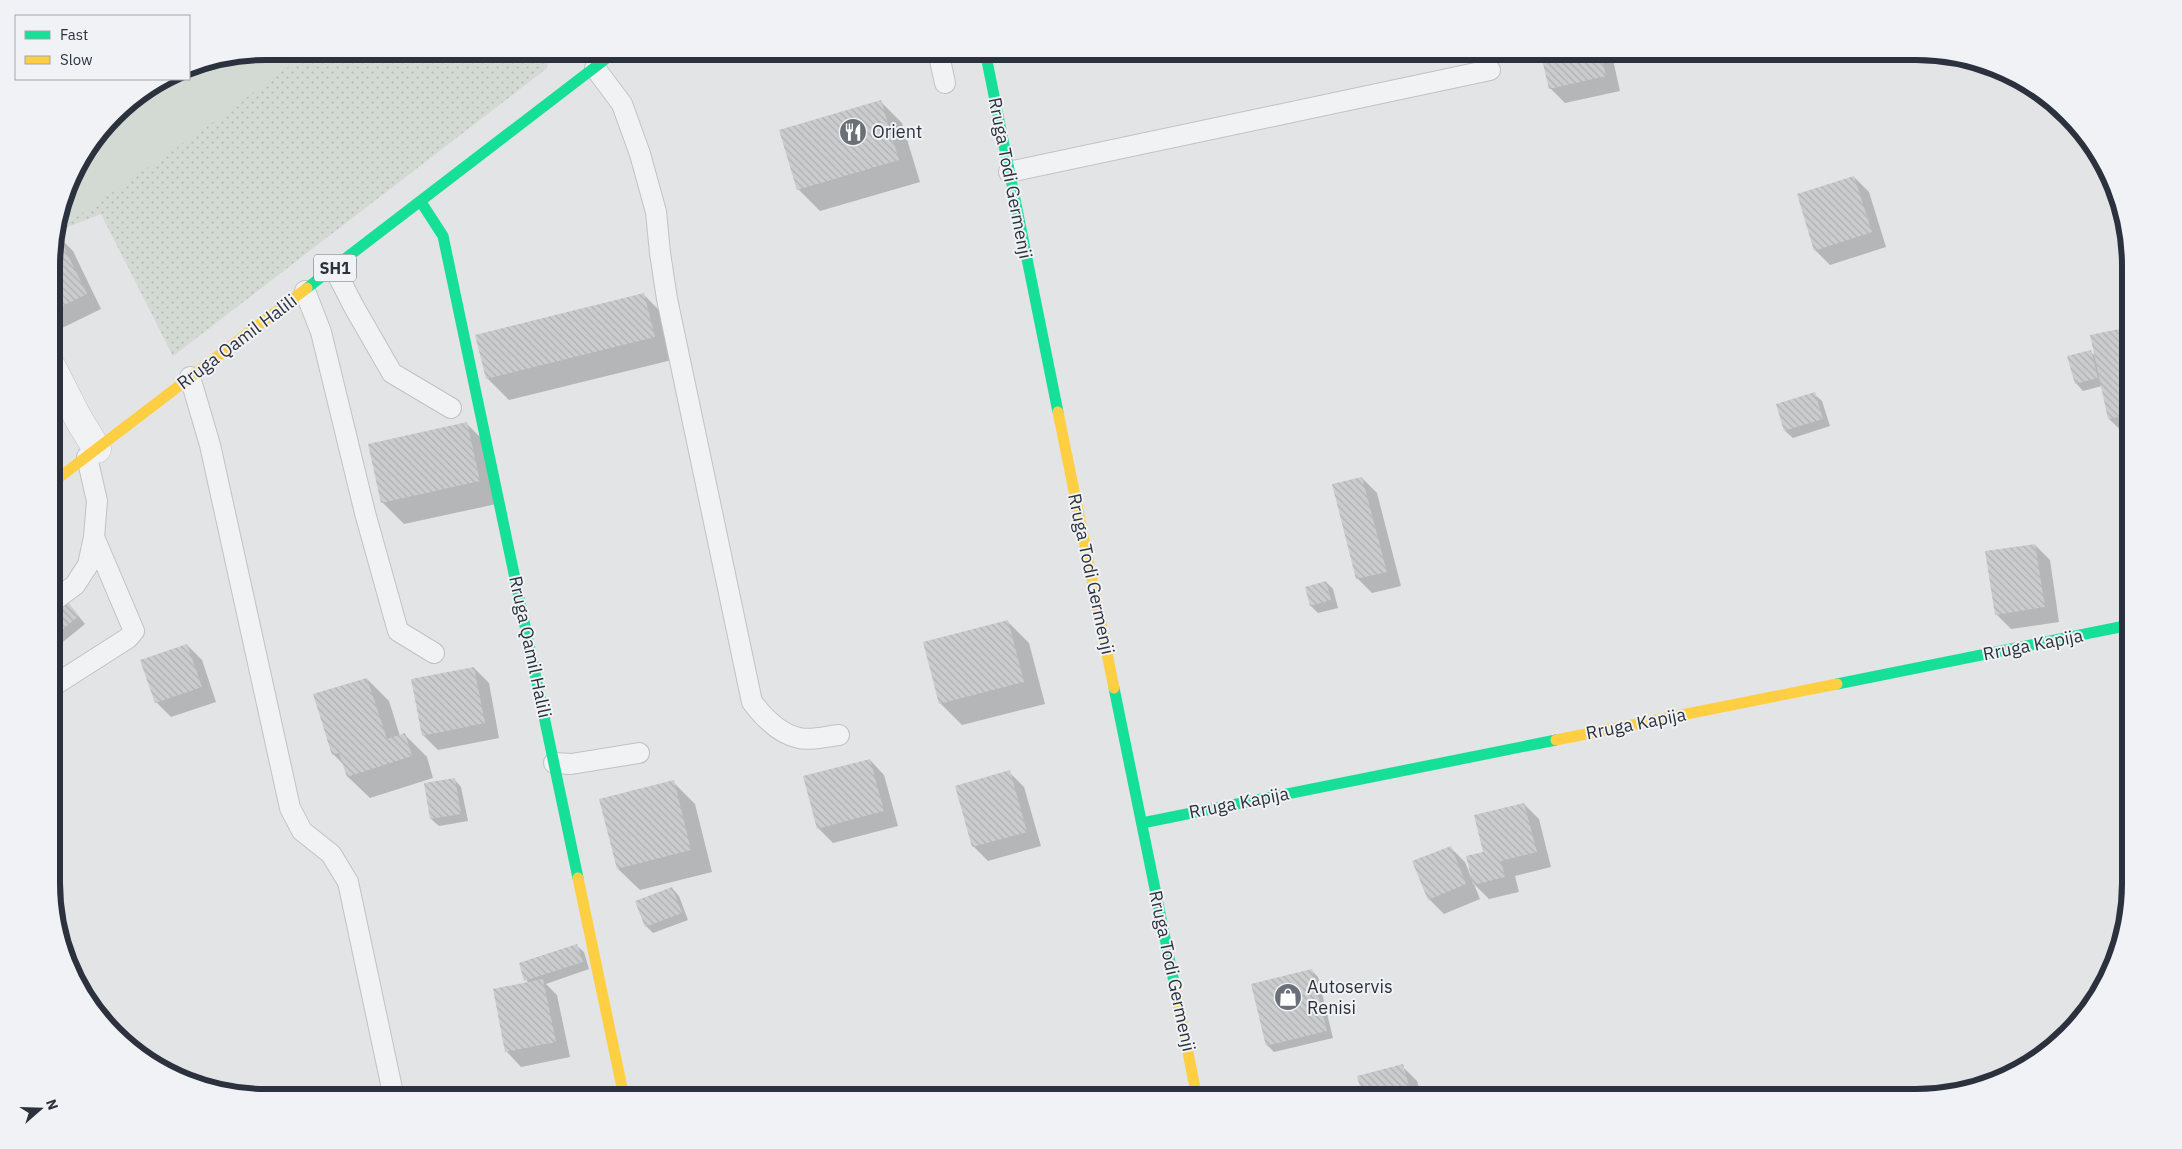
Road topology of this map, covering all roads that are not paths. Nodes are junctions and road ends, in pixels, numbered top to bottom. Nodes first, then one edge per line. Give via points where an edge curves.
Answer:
1 (605, 60) edge
2 (940, 60) edge
3 (987, 60) edge
4 (595, 68) junction
5 (1490, 70) dead end
6 (945, 82) dead end
7 (1009, 172) junction
8 (421, 202) junction
9 (334, 268) junction
10 (305, 290) junction
11 (190, 377) junction
12 (60, 383) edge
13 (451, 408) dead end
14 (92, 453) junction
15 (60, 477) edge
16 (94, 537) junction
17 (60, 596) edge
18 (2122, 628) edge
19 (434, 653) dead end
20 (60, 682) edge
21 (839, 734) dead end
22 (639, 752) dead end
23 (554, 763) junction
24 (1142, 823) junction
25 (392, 1089) edge
26 (622, 1089) edge
27 (1196, 1089) edge

1 - 4 street, Rruga Qamil Halili / SH1
2 - 6 lane
3 - 7 street, Rruga Todi Germenji
4 - 8 street, Rruga Qamil Halili / SH1
4 - 21 lane via 622,104 656,212 667,299 752,702 778,730 800,739
5 - 7 lane
7 - 24 street, Rruga Todi Germenji
8 - 9 street, Rruga Qamil Halili / SH1
8 - 23 street, Rruga Qamil Halili via 443,236
9 - 10 street, Rruga Qamil Halili / SH1
9 - 13 lane via 392,373
10 - 11 street, Rruga Qamil Halili / SH1
10 - 19 lane via 321,332 365,513 398,631
11 - 14 street, Rruga Qamil Halili / SH1
11 - 25 lane via 210,445 290,808 302,831 331,854 348,882
12 - 14 street
14 - 15 street, Rruga Qamil Halili / SH1
14 - 16 lane via 96,501
16 - 17 lane via 88,565 75,585
16 - 20 lane via 134,631
18 - 24 street, Rruga Kapija
22 - 23 lane via 572,764
23 - 26 street, Rruga Qamil Halili
24 - 27 street, Rruga Todi Germenji

